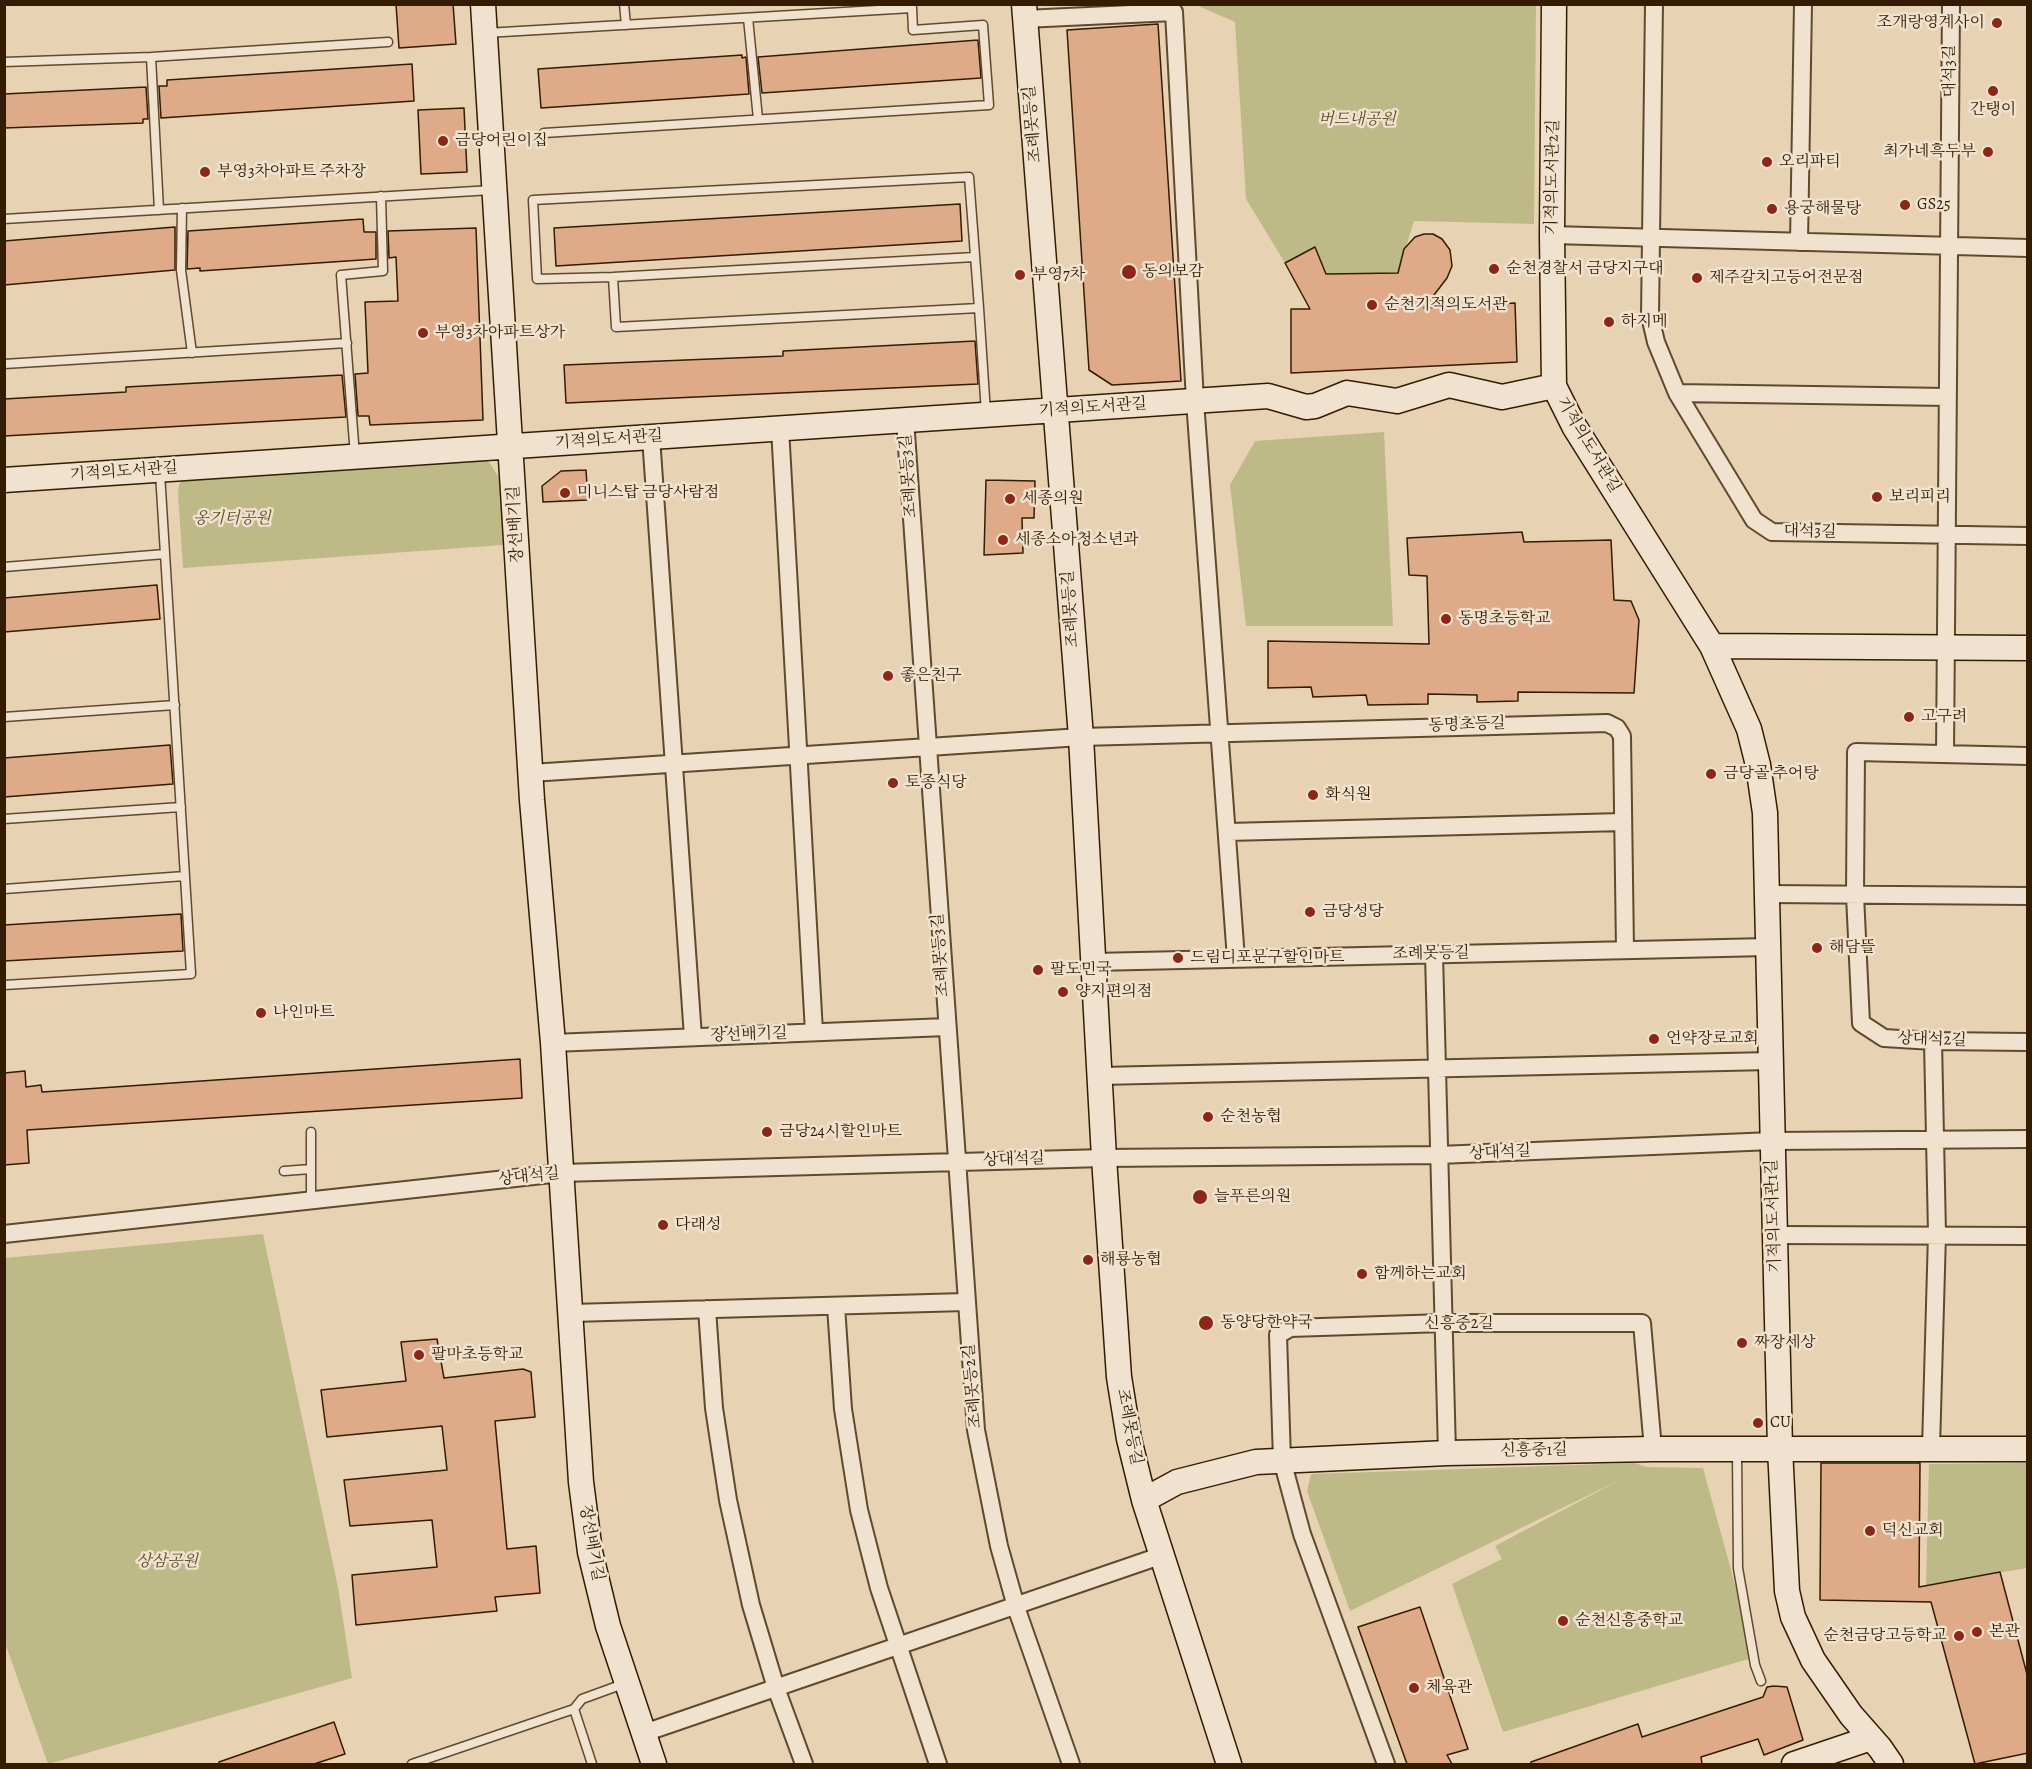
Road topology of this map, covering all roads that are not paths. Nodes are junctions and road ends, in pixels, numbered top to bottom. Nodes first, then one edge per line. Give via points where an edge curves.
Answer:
1 (483, 4) edge
2 (624, 4) edge
3 (1554, 4) edge
4 (1654, 4) edge
5 (1803, 4) edge
6 (1951, 4) edge
7 (911, 6) edge
8 (1024, 12) edge
9 (748, 18) junction
10 (626, 25) junction
11 (485, 33) junction
12 (388, 42) dead end
13 (151, 57) junction
14 (4, 62) edge
15 (758, 119) junction
16 (543, 133) dead end
17 (495, 190) junction
18 (381, 196) junction
19 (182, 208) junction
20 (159, 210) junction
21 (4, 219) edge
22 (1552, 236) junction
23 (1650, 238) junction
24 (1799, 242) junction
25 (1949, 246) junction
26 (2028, 248) edge
27 (975, 257) junction
28 (613, 276) junction
29 (979, 308) junction
30 (347, 343) junction
31 (192, 352) junction
32 (4, 364) edge
33 (1554, 386) junction
34 (1677, 393) junction
35 (1948, 397) junction
36 (1196, 401) junction
37 (1056, 411) junction
38 (986, 414) junction
39 (905, 419) junction
40 (780, 428) junction
41 (651, 438) junction
42 (511, 447) junction
43 (355, 456) junction
44 (160, 469) junction
45 (4, 480) edge
46 (1947, 534) junction
47 (2028, 536) edge
48 (165, 554) junction
49 (4, 567) edge
50 (1712, 646) junction
51 (1947, 647) junction
52 (2028, 648) edge
53 (175, 705) junction
54 (4, 717) edge
55 (1221, 733) junction
56 (1081, 737) junction
57 (927, 747) junction
58 (1945, 754) junction
59 (799, 756) junction
60 (2028, 756) edge
61 (674, 764) junction
62 (531, 773) junction
63 (181, 807) junction
64 (4, 819) edge
65 (1623, 822) junction
66 (1228, 832) junction
67 (185, 876) junction
68 (4, 889) edge
69 (1767, 894) junction
70 (1855, 895) junction
71 (2028, 896) edge
72 (1768, 947) junction
73 (1625, 950) junction
74 (1434, 954) junction
75 (1236, 959) junction
76 (1093, 962) junction
77 (4, 985) edge
78 (946, 1027) junction
79 (814, 1032) junction
80 (693, 1037) junction
81 (1934, 1041) junction
82 (2028, 1042) edge
83 (553, 1043) junction
84 (1770, 1061) junction
85 (1437, 1069) junction
86 (1100, 1076) junction
87 (311, 1132) dead end
88 (2028, 1139) edge
89 (1935, 1140) junction
90 (1772, 1141) junction
91 (1439, 1155) junction
92 (1104, 1158) junction
93 (956, 1162) junction
94 (311, 1169) junction
95 (284, 1171) dead end
96 (561, 1173) junction
97 (311, 1200) junction
98 (4, 1234) edge
99 (1937, 1234) junction
100 (1776, 1235) junction
101 (2028, 1236) edge
102 (965, 1302) junction
103 (836, 1306) junction
104 (707, 1310) junction
105 (572, 1313) junction
106 (1444, 1323) junction
107 (1780, 1448) junction
108 (1931, 1448) junction
109 (1653, 1449) junction
110 (1737, 1449) junction
111 (2028, 1449) edge
112 (1447, 1453) junction
113 (1282, 1460) junction
114 (1144, 1500) junction
115 (1160, 1556) junction
116 (1017, 1605) junction
117 (898, 1646) junction
118 (1761, 1681) dead end
119 (626, 1683) junction
120 (776, 1688) junction
121 (574, 1709) junction
122 (644, 1733) junction
123 (1871, 1738) junction
124 (412, 1764) edge
125 (592, 1764) edge
126 (654, 1764) edge
127 (804, 1764) edge
128 (938, 1764) edge
129 (1071, 1764) edge
130 (1229, 1764) edge
131 (1386, 1764) edge
132 (1794, 1764) edge
133 (1891, 1764) edge

1 - 11 street, 장선배기길
2 - 10 lane
3 - 22 street, 기적의도서관2길
4 - 23 street, 대석3길
5 - 24 street
6 - 25 street, 대석3길
7 - 9 lane
7 - 15 lane via 913,30 983,25 989,105
8 - 36 street via 1174,12
8 - 37 street, 조례못등길
9 - 10 lane
9 - 15 lane
10 - 11 lane
11 - 17 street, 장선배기길
12 - 13 lane
13 - 14 lane
13 - 20 lane
15 - 16 lane
17 - 18 lane
17 - 42 street, 장선배기길
18 - 19 lane
18 - 30 lane via 383,271 341,275
19 - 20 lane
19 - 31 lane via 182,270
20 - 21 lane
22 - 23 street
22 - 33 street, 기적의도서관2길
23 - 24 street
23 - 34 street, 대석3길 via 1650,316
24 - 25 street
25 - 26 street
25 - 35 street, 대석3길
27 - 28 lane
27 - 28 lane via 969,177 533,200 537,279
27 - 29 lane
28 - 29 lane via 615,327
29 - 38 lane
30 - 31 lane
30 - 43 lane
31 - 32 lane
33 - 36 street, 기적의도서관길 via 1502,397 1444,385 1397,401 1347,393 1311,407 1268,396
33 - 50 street, 기적의도서관길 via 1574,426
34 - 35 street
34 - 46 street, 대석3길 via 1761,527 1772,532
35 - 46 street, 대석3길
36 - 37 street, 기적의도서관길
36 - 55 street
37 - 38 street, 기적의도서관길
37 - 56 street, 조례못등길
38 - 39 street, 기적의도서관길
39 - 40 street, 기적의도서관길
39 - 57 street, 조례못등3길
40 - 41 street, 기적의도서관길
40 - 59 street
41 - 42 street, 기적의도서관길
41 - 61 street
42 - 43 street, 기적의도서관길
42 - 62 street, 장선배기길
43 - 44 street, 기적의도서관길
44 - 45 street, 기적의도서관길
44 - 48 lane
46 - 47 street, 대석3길
46 - 51 street, 대석3길
48 - 49 lane
48 - 53 lane
50 - 51 street
50 - 69 street, 기적의도서관1길 via 1749,729 1758,765 1765,813
51 - 52 street
51 - 58 street
53 - 54 lane
53 - 63 lane
55 - 56 street, 동명초등길
55 - 65 street, 동명초등길 via 1607,723 1622,736
55 - 66 street
56 - 57 street
56 - 76 street, 조례못등길
57 - 59 street
57 - 78 street, 조례못등3길
58 - 60 street, 상대석2길
58 - 70 street, 상대석2길 via 1856,752
59 - 61 street
59 - 79 street
61 - 62 street
61 - 80 street
62 - 83 street, 장선배기길
63 - 64 lane
63 - 67 lane
65 - 66 street
65 - 73 street, 동명초등길
66 - 75 street
67 - 68 lane
67 - 77 lane via 191,974
69 - 70 street
69 - 72 street, 기적의도서관1길
70 - 71 street
70 - 81 street, 상대석2길 via 1861,1023 1884,1038
72 - 73 street, 조례못등길
72 - 84 street, 기적의도서관1길
73 - 74 street, 조례못등길
74 - 75 street, 조례못등길
74 - 85 street
75 - 76 street, 조례못등길
76 - 86 street, 조례못등길
78 - 79 street, 장선배기길
78 - 93 street, 조례못등3길
79 - 80 street, 장선배기길
80 - 83 street, 장선배기길
81 - 82 street, 상대석2길
81 - 89 street
83 - 96 street, 장선배기길
84 - 85 street
84 - 90 street, 기적의도서관1길
85 - 86 street
85 - 91 street
86 - 92 street, 조례못등길
87 - 94 lane
88 - 89 street, 상대석길
89 - 90 street, 상대석길
89 - 99 street
90 - 91 street, 상대석길
90 - 100 street, 기적의도서관1길
91 - 92 street, 상대석길
91 - 106 street
92 - 93 street, 상대석길
92 - 114 street, 조례못등길 via 1119,1377
93 - 96 street, 상대석길
93 - 102 street, 조례못등2길
94 - 95 lane
94 - 97 lane
96 - 97 street, 상대석길
96 - 105 street, 장선배기길
97 - 98 street, 상대석길
99 - 100 street
99 - 101 street
99 - 108 street
100 - 107 street, 기적의도서관1길
102 - 103 street
102 - 116 street, 조례못등2길 via 976,1430 999,1546
103 - 104 street
103 - 117 street via 843,1409 859,1510
104 - 105 street
104 - 120 street via 714,1408 728,1500 751,1605
105 - 119 street, 장선배기길 via 581,1482 590,1552
106 - 109 street, 신흥중2길 via 1642,1323
106 - 112 street
106 - 113 street, 신흥중2길 via 1282,1331 1277,1341
107 - 108 street, 신흥중1길
107 - 110 street, 신흥중1길
107 - 123 street, 기적의도서관1길 via 1785,1564 1793,1617 1813,1660
108 - 111 street, 신흥중1길
109 - 110 street, 신흥중1길
109 - 112 street, 신흥중1길
110 - 118 lane via 1738,1568
112 - 113 street, 신흥중1길
113 - 114 street, 신흥중1길 via 1256,1462 1177,1482
113 - 131 street via 1302,1533
114 - 115 street, 조례못등길
115 - 116 street
115 - 130 street, 조례못등길
116 - 117 street
116 - 129 street, 조례못등2길
117 - 120 street
117 - 128 street
119 - 121 lane via 582,1699
119 - 122 street, 장선배기길
120 - 122 street
120 - 127 street
121 - 124 lane
121 - 125 lane
122 - 126 street, 장선배기길
123 - 132 street
123 - 133 street, 기적의도서관1길

